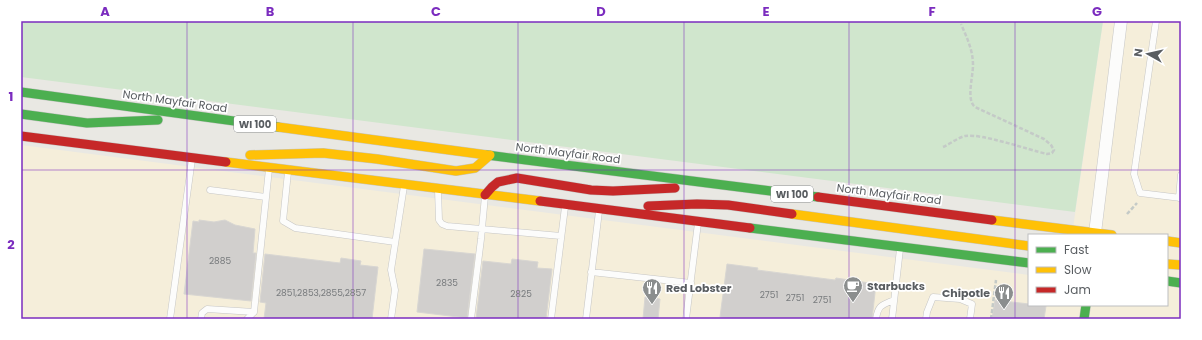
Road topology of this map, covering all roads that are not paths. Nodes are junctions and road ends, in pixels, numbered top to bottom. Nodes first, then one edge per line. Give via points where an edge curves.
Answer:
1 (1121, 21) edge
2 (1156, 21) edge
3 (21, 92) edge
4 (21, 114) edge
5 (209, 118) junction
6 (21, 136) edge
7 (490, 155) junction
8 (192, 158) junction
9 (269, 167) junction
10 (288, 170) junction
11 (1181, 175) edge
12 (404, 184) junction
13 (722, 185) junction
14 (438, 189) junction
15 (210, 190) dead end
16 (485, 195) junction
17 (266, 197) junction
18 (1180, 198) edge
19 (566, 205) junction
20 (599, 209) junction
21 (698, 222) junction
22 (482, 230) junction
23 (1094, 234) edge
24 (561, 236) junction
25 (1168, 241) edge
26 (395, 242) junction
27 (1181, 243) edge
28 (1028, 246) edge
29 (900, 247) junction
30 (1028, 263) edge
31 (1168, 264) edge
32 (1181, 265) edge
33 (591, 272) junction
34 (1168, 281) edge
35 (691, 283) junction
36 (1181, 283) edge
37 (894, 300) junction
38 (1086, 306) edge
39 (254, 312) junction
40 (170, 319) edge
41 (202, 319) edge
42 (247, 319) edge
43 (392, 319) edge
44 (471, 319) edge
45 (551, 319) edge
46 (586, 319) edge
47 (686, 319) edge
48 (876, 319) edge
49 (892, 319) edge
50 (926, 319) edge
51 (970, 319) edge
52 (1084, 319) edge

1 - 23 street
2 - 18 lane via 1134,174 1140,193
3 - 5 main road, North Mayfair Road / WI 100
4 - 5 main road via 87,123
5 - 7 main road, North Mayfair Road / WI 100
6 - 8 main road
7 - 8 main road via 480,166 468,171 323,154
7 - 13 main road, North Mayfair Road / WI 100
8 - 9 main road
8 - 40 lane
9 - 10 main road
9 - 17 lane
10 - 12 main road
10 - 26 lane via 283,221 295,228
11 - 18 lane
12 - 14 main road
12 - 26 lane
13 - 16 main road via 613,191 517,178 493,184
13 - 23 main road, North Mayfair Road / WI 100
14 - 16 main road
14 - 22 lane via 439,220 442,224
15 - 17 lane
16 - 19 main road
16 - 22 lane
17 - 39 lane
19 - 20 main road
19 - 24 lane
20 - 21 main road
20 - 28 main road via 728,205
20 - 33 lane
21 - 29 main road
21 - 35 lane
22 - 24 lane
22 - 44 lane
24 - 45 lane
25 - 27 main road
26 - 43 lane via 391,270 395,290
29 - 30 main road
29 - 37 lane
31 - 32 main road
33 - 35 lane
33 - 46 lane
34 - 36 main road
35 - 47 lane
37 - 48 lane via 880,306
37 - 49 lane
38 - 52 main road
39 - 41 lane via 207,309 202,313
39 - 42 lane
50 - 51 lane via 933,297 960,299 972,304

